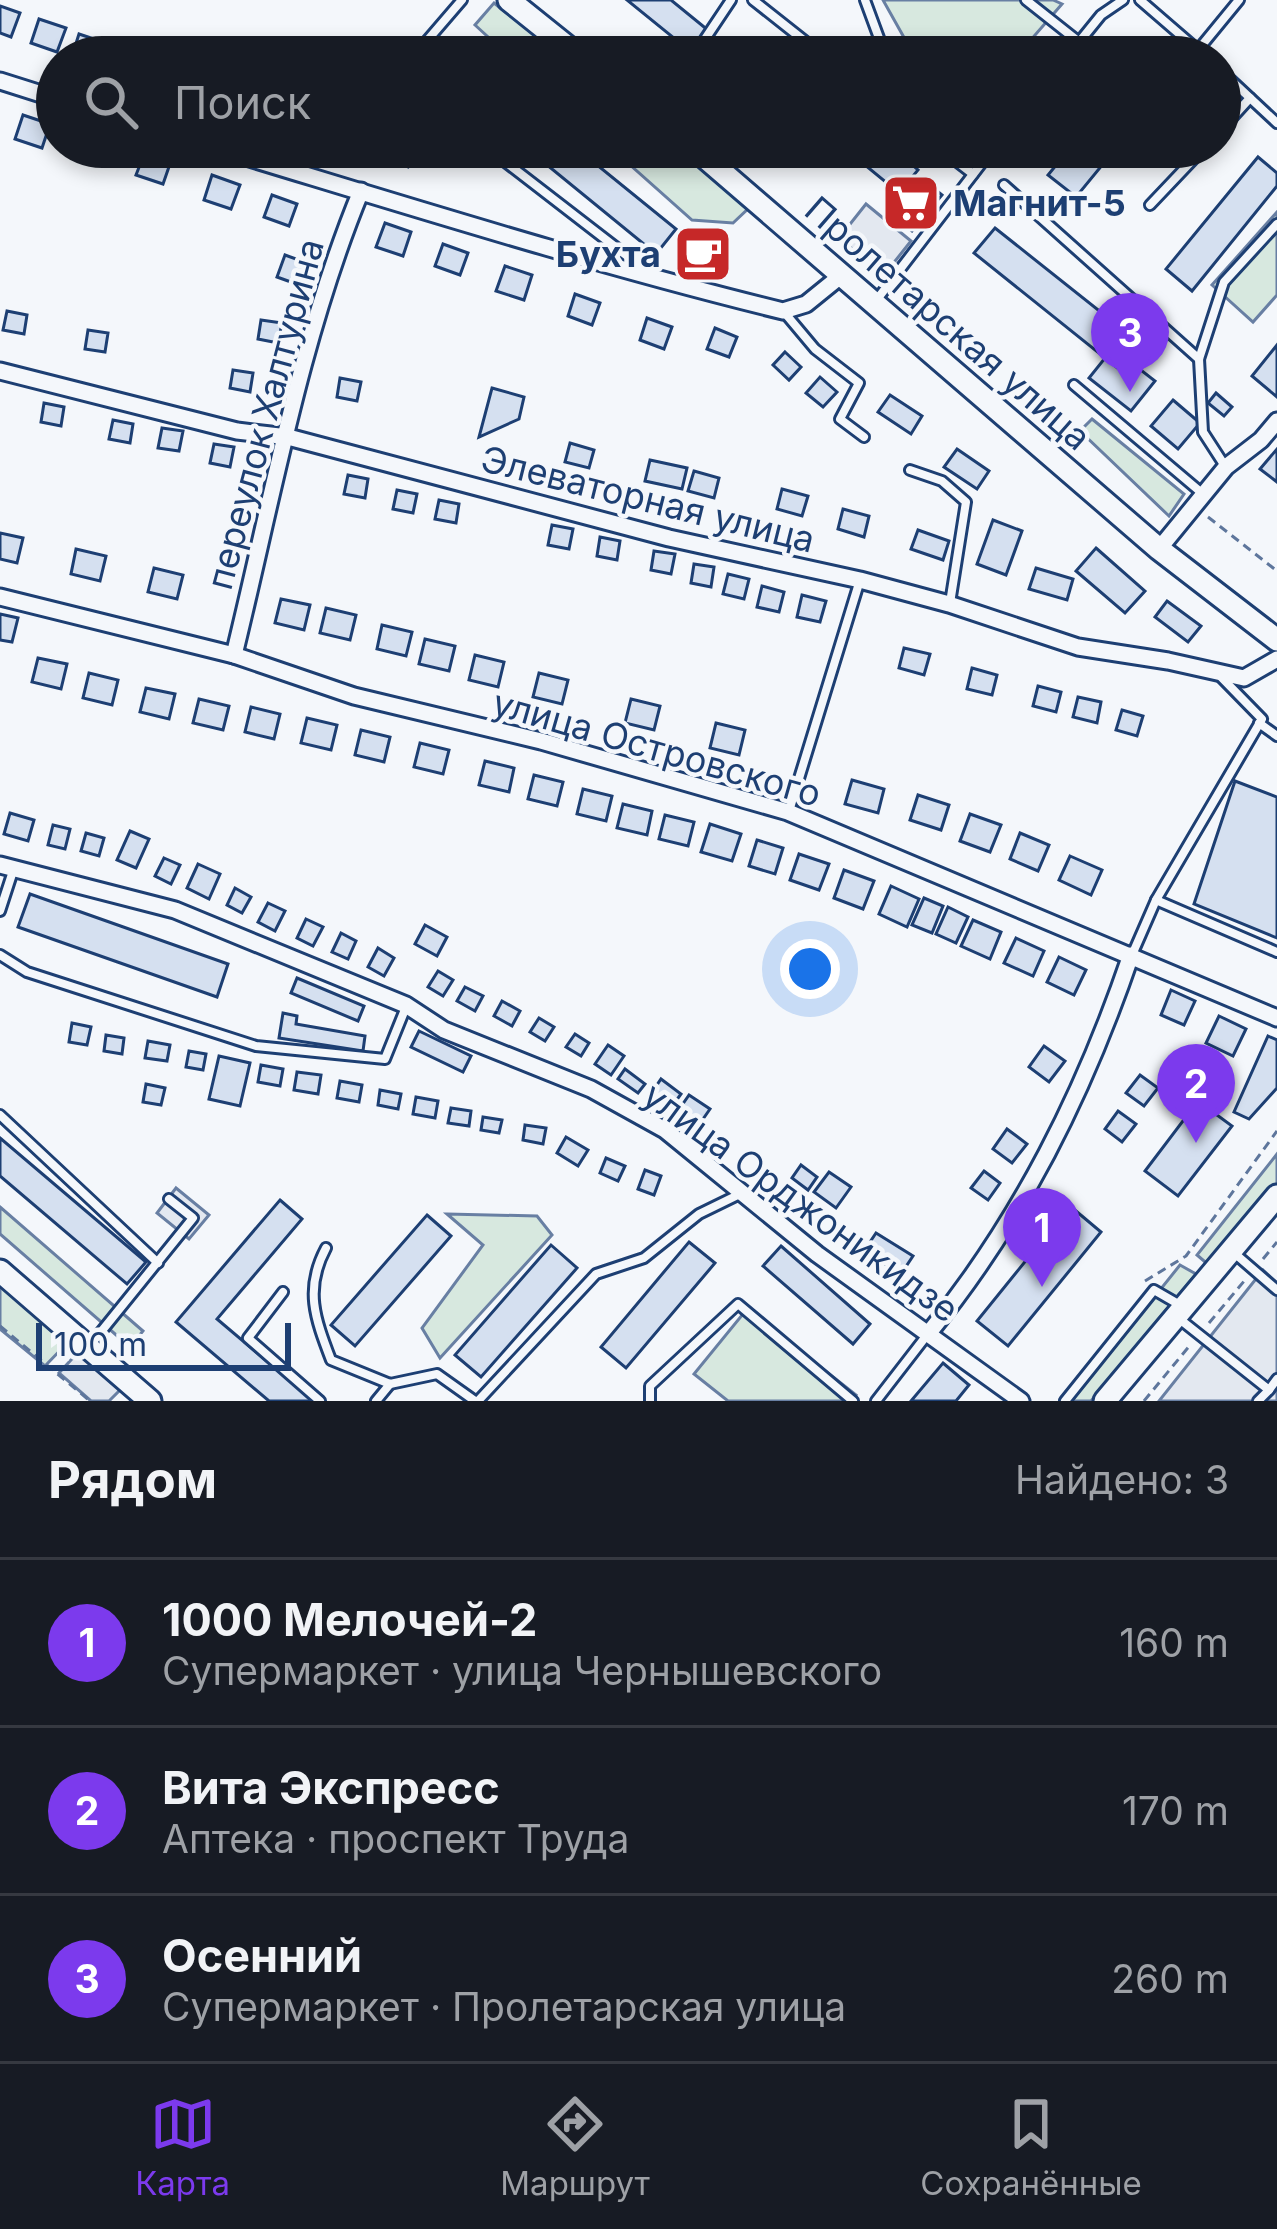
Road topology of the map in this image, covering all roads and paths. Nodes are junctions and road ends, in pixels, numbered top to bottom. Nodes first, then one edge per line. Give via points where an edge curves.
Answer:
1 (462, 0) edge
2 (509, 0) edge
3 (731, 0) edge
4 (753, 0) edge
5 (866, 0) edge
6 (1026, 0) edge
7 (1123, 0) edge
8 (1140, 0) edge
9 (1239, 0) edge
10 (431, 36) edge
11 (554, 36) edge
12 (707, 36) edge
13 (798, 36) edge
14 (879, 36) edge
15 (1071, 36) edge
16 (1083, 36) edge
17 (1182, 36) edge
18 (1214, 36) edge
19 (0, 81) edge
20 (1241, 90) edge
21 (36, 92) edge
22 (1250, 98) junction
23 (1241, 108) edge
24 (1277, 123) edge
25 (284, 168) edge
26 (513, 168) edge
27 (718, 168) edge
28 (965, 168) edge
29 (977, 168) edge
30 (1185, 168) edge
31 (973, 174) junction
32 (1004, 185) dead end
33 (361, 191) junction
34 (1150, 205) dead end
35 (1277, 224) edge
36 (843, 274) junction
37 (660, 281) junction
38 (875, 302) junction
39 (783, 311) junction
40 (1199, 359) junction
41 (0, 371) edge
42 (1074, 385) dead end
43 (1277, 421) edge
44 (287, 437) junction
45 (864, 437) dead end
46 (1226, 467) junction
47 (910, 470) dead end
48 (1199, 500) junction
49 (1159, 549) junction
50 (1277, 572) edge
51 (860, 580) junction
52 (0, 596) edge
53 (950, 604) junction
54 (1277, 640) edge
55 (234, 655) junction
56 (1277, 659) edge
57 (1210, 672) junction
58 (1259, 723) junction
59 (1277, 736) edge
60 (788, 812) junction
61 (7, 866) edge
62 (1156, 900) junction
63 (0, 911) edge
64 (1277, 952) edge
65 (0, 955) edge
66 (1131, 955) junction
67 (406, 1005) junction
68 (1277, 1018) edge
69 (0, 1115) edge
70 (1277, 1131) edge
71 (743, 1192) junction
72 (1277, 1196) edge
73 (169, 1199) dead end
74 (1277, 1242) edge
75 (326, 1248) dead end
76 (1231, 1250) junction
77 (158, 1263) junction
78 (1254, 1270) junction
79 (0, 1271) edge
80 (1277, 1290) edge
81 (284, 1292) dead end
82 (1135, 1295) dead end
83 (1179, 1312) junction
84 (0, 1326) edge
85 (928, 1334) junction
86 (1199, 1335) junction
87 (87, 1349) junction
88 (1277, 1379) edge
89 (390, 1384) junction
90 (1269, 1390) junction
91 (1019, 1400) edge
92 (90, 1401) edge
93 (150, 1401) edge
94 (320, 1401) edge
95 (376, 1401) edge
96 (476, 1401) edge
97 (650, 1401) edge
98 (853, 1401) edge
99 (876, 1401) edge
100 (1065, 1401) edge
101 (1105, 1401) edge
102 (1144, 1401) edge
103 (1258, 1401) edge

1 - 10 lane
2 - 11 main road
3 - 12 lane
4 - 13 lane
5 - 14 lane
6 - 15 lane
7 - 16 lane
8 - 17 lane
9 - 18 lane
19 - 21 street
20 - 22 lane
22 - 23 lane
22 - 24 lane
25 - 33 street
26 - 37 lane
27 - 36 main road, Пролетарская улица
28 - 31 lane
29 - 31 lane
30 - 34 lane
31 - 38 lane
32 - 40 lane
33 - 37 street
33 - 44 street, переулок Халтурина via 331,265
35 - 40 lane via 1224,282
36 - 38 main road, Пролетарская улица
36 - 39 street via 806,304
37 - 39 street
38 - 49 main road, Пролетарская улица
39 - 45 lane via 859,383 839,419
40 - 46 lane via 1203,431
41 - 44 street, Элеваторная улица
42 - 48 lane
43 - 46 street
44 - 51 street, Элеваторная улица
44 - 55 street, переулок Халтурина
46 - 48 street
47 - 53 lane via 942,481 966,502
48 - 49 street
48 - 50 path
49 - 54 main road, Пролетарская улица
51 - 53 street, Элеваторная улица
51 - 60 lane
52 - 55 street, улица Островского
53 - 57 street, Элеваторная улица via 1078,647
55 - 60 street, улица Островского via 355,696
56 - 57 street, Элеваторная улица via 1244,678
57 - 58 lane via 1230,683
58 - 59 lane
58 - 62 lane
60 - 66 street, улица Островского
61 - 63 lane
61 - 67 street, улица Орджоникидзе via 175,910
62 - 64 lane
62 - 66 lane
65 - 67 lane via 27,972 256,1046 385,1059
66 - 68 street, улица Островского
66 - 85 street via 1104,1034 1035,1181
67 - 71 street, улица Орджоникидзе via 665,1130
69 - 77 lane
70 - 82 path via 1186,1256 1147,1278
71 - 85 street, улица Орджоникидзе
71 - 96 lane via 699,1214 644,1258 596,1274
72 - 76 main road
73 - 77 lane via 194,1218
74 - 78 path
75 - 89 lane via 311,1288 331,1360
76 - 78 lane
76 - 83 main road
77 - 87 lane
78 - 80 lane
78 - 86 path
79 - 87 main road
81 - 94 lane via 248,1338
83 - 86 lane
83 - 100 lane via 1154,1290
83 - 101 main road
84 - 92 path
85 - 91 street, улица Орджоникидзе
85 - 99 lane
86 - 90 lane
86 - 102 path
87 - 93 main road
88 - 90 lane
89 - 95 lane
89 - 96 lane via 437,1374
90 - 103 lane
97 - 98 lane via 650,1386 738,1304

